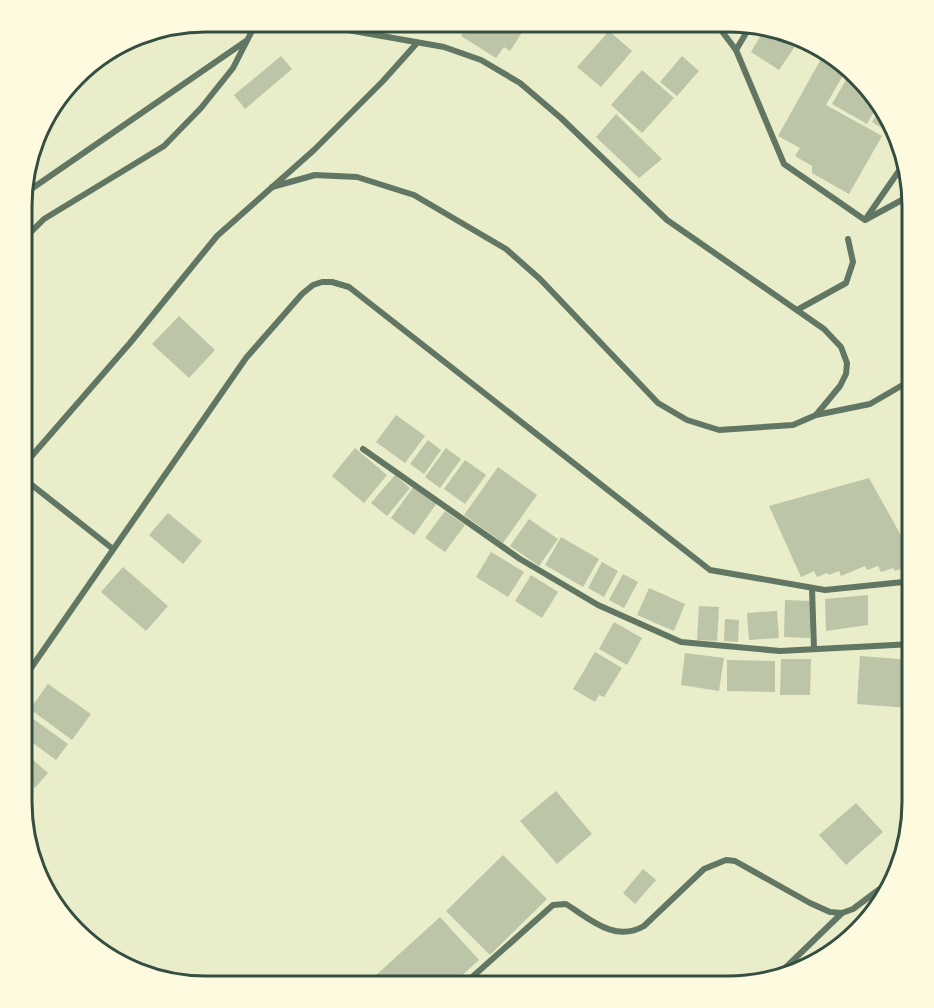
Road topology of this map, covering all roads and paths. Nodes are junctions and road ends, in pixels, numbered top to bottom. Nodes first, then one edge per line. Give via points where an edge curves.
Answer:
1 (251, 32) edge
2 (357, 32) edge
3 (722, 32) edge
4 (746, 33) edge
5 (247, 40) junction
6 (417, 43) junction
7 (736, 50) junction
8 (899, 171) edge
9 (272, 187) junction
10 (33, 188) edge
11 (902, 200) edge
12 (865, 220) junction
13 (32, 231) edge
14 (848, 239) dead end
15 (797, 310) junction
16 (902, 385) edge
17 (816, 415) junction
18 (363, 449) dead end
19 (32, 456) edge
20 (32, 485) edge
21 (113, 549) junction
22 (902, 582) edge
23 (812, 588) junction
24 (902, 645) edge
25 (814, 649) junction
26 (32, 666) edge
27 (878, 890) edge
28 (842, 914) junction
29 (788, 966) edge
30 (474, 976) edge

1 - 5 street
2 - 6 street
3 - 7 street
4 - 7 street
5 - 10 street
5 - 13 street via 233,68 164,146 44,219
6 - 9 street via 314,150
6 - 15 street via 444,47 481,60 520,83 668,220
7 - 12 street via 784,164
8 - 12 street
9 - 17 street via 315,175 357,177 414,195 506,249 540,279 658,403 687,420 719,430 793,425
9 - 19 street via 217,236
11 - 12 street
14 - 15 street via 853,262 846,283
15 - 17 street via 841,347 847,363 840,386
16 - 17 street via 870,404
18 - 25 street via 520,559 598,605 681,642 780,651
20 - 21 street
21 - 23 street via 246,358 302,294 313,285 332,282 349,287 710,570
21 - 26 street
22 - 23 street
23 - 25 street
24 - 25 street
27 - 28 street
28 - 29 street
28 - 30 street via 810,903 735,861 726,860 704,868 633,933 596,925 566,903 553,905

